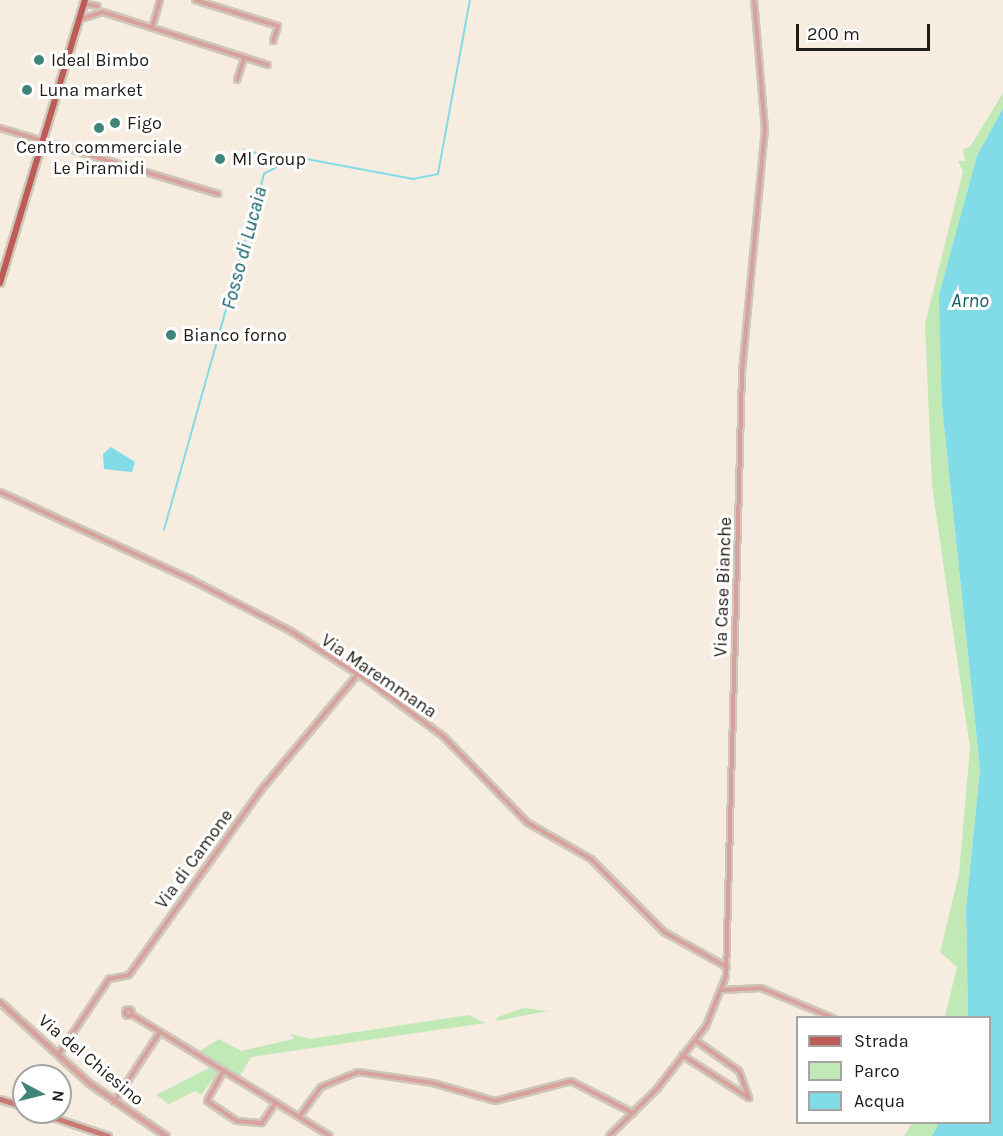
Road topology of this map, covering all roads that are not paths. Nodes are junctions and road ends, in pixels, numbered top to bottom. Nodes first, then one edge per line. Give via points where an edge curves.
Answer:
1 (95, 0) edge
2 (160, 0) edge
3 (195, 0) edge
4 (754, 0) edge
5 (85, 2) edge
6 (98, 6) junction
7 (92, 12) junction
8 (103, 12) junction
9 (79, 21) junction
10 (152, 28) junction
11 (273, 41) dead end
12 (244, 58) junction
13 (268, 65) dead end
14 (237, 80) dead end
15 (0, 128) edge
16 (42, 142) junction
17 (218, 194) dead end
18 (0, 283) edge
19 (0, 492) edge
20 (357, 675) junction
21 (727, 967) junction
22 (722, 990) junction
23 (0, 1002) edge
24 (131, 1014) dead end
25 (830, 1016) edge
26 (160, 1032) junction
27 (695, 1040) junction
28 (58, 1054) junction
29 (682, 1055) junction
30 (224, 1070) junction
31 (114, 1102) junction
32 (276, 1102) junction
33 (633, 1113) junction
34 (299, 1117) junction
35 (72, 1124) edge
36 (108, 1136) edge
37 (166, 1136) edge
38 (330, 1136) edge
39 (609, 1136) edge

1 - 6 street
2 - 10 street
3 - 11 street via 278,26
4 - 21 street, Via Case Bianche via 765,127 742,372
5 - 6 street
5 - 7 street
5 - 9 main road
6 - 8 street
7 - 8 street
7 - 9 street
8 - 10 street
9 - 16 main road
10 - 12 street
12 - 13 street
12 - 14 street
15 - 16 street
16 - 17 street
16 - 18 main road
19 - 20 street, Via Maremmana via 290,630
20 - 21 street, Via Maremmana via 443,736 518,814 591,859 664,932
20 - 28 street, Via di Camone via 233,827 129,975 109,979
21 - 22 street, Via Case Bianche
22 - 25 street via 761,988
22 - 27 street, Via Case Bianche
23 - 28 street, Via del Chiesino
24 - 26 street
26 - 30 street
26 - 31 street
27 - 29 street, Via Case Bianche
27 - 29 street via 739,1071 750,1098
28 - 31 street, Via del Chiesino
29 - 33 street, Via Case Bianche
30 - 32 street
30 - 32 street via 207,1101 237,1122 262,1123
31 - 37 street, Via del Chiesino
32 - 34 street
33 - 34 street via 571,1081 495,1101 429,1082 358,1072 321,1087
33 - 39 street, Via Case Bianche
34 - 38 street
35 - 36 main road

